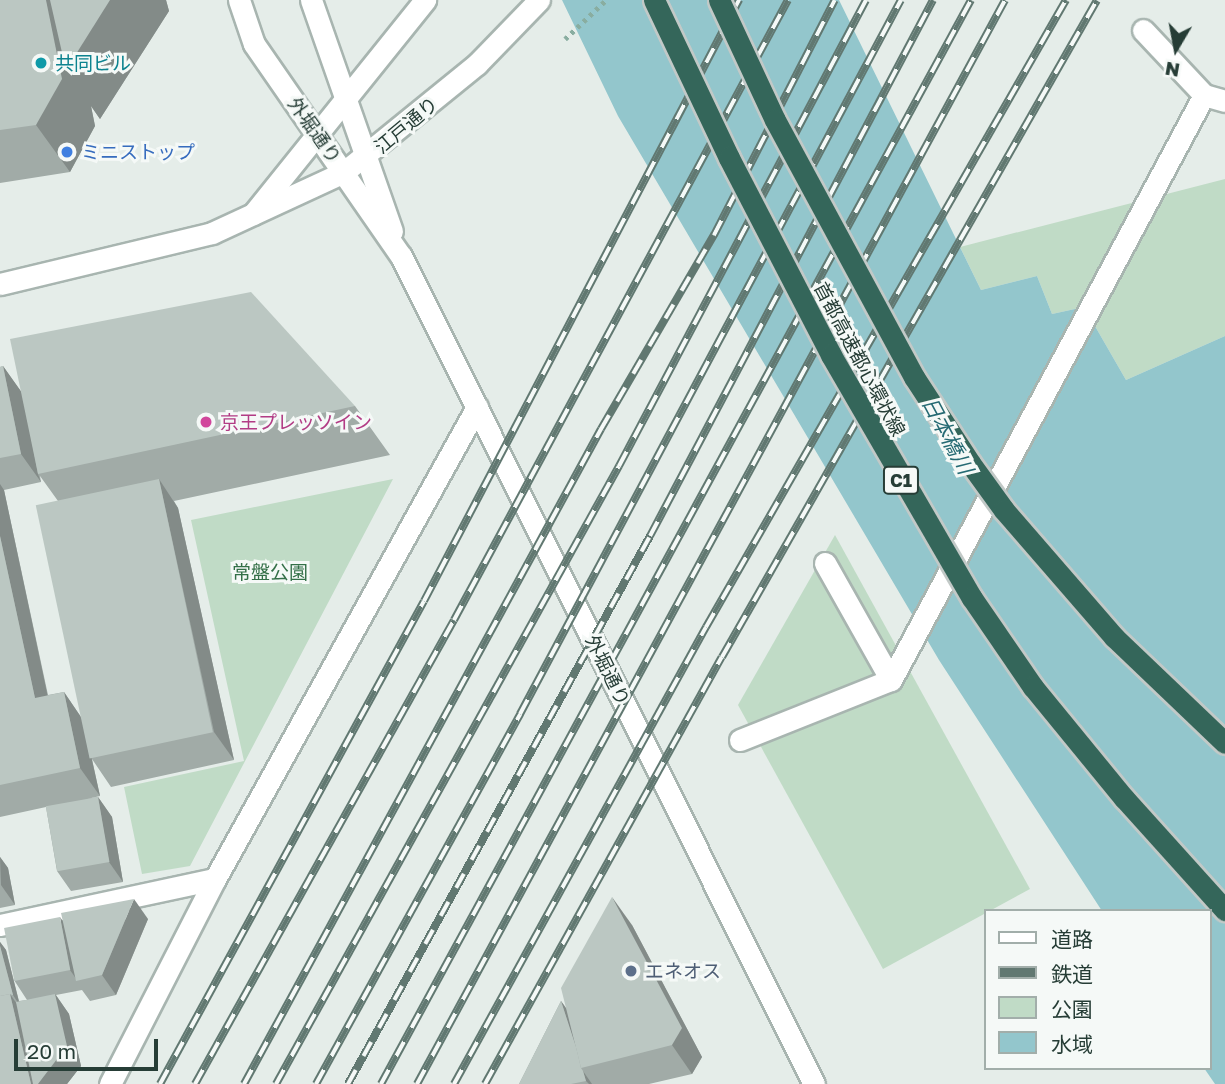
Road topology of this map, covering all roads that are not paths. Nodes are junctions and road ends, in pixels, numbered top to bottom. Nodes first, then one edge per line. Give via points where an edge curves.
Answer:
1 (239, 0) edge
2 (311, 0) edge
3 (425, 0) edge
4 (539, 0) edge
5 (654, 0) edge
6 (719, 0) edge
7 (1143, 30) dead end
8 (1204, 95) junction
9 (346, 97) junction
10 (1225, 101) edge
11 (317, 134) junction
12 (368, 156) junction
13 (344, 172) junction
14 (250, 219) junction
15 (401, 256) junction
16 (0, 284) edge
17 (477, 407) junction
18 (825, 563) dead end
19 (891, 680) junction
20 (740, 740) dead end
21 (1225, 743) edge
22 (215, 879) junction
23 (1225, 910) edge
24 (0, 925) edge
25 (110, 1084) edge
26 (814, 1084) edge

1 - 11 main road, 外堀通り via 254,44
2 - 9 main road, 外堀通り
3 - 9 main road
4 - 12 main road, 江戸通り via 477,64
5 - 23 highway, 首都高速都心環状線 / C1, bridge via 831,355 972,598 1033,687
6 - 21 highway, 首都高速都心環状線, bridge via 775,120 914,377 970,463 1097,619
7 - 8 main road
8 - 10 main road
8 - 19 main road, bridge
9 - 11 main road
9 - 12 main road, 外堀通り
11 - 13 main road, 外堀通り
11 - 14 main road
12 - 13 main road, 江戸通り
12 - 15 main road, 外堀通り
13 - 14 main road, 江戸通り
13 - 15 main road, 外堀通り
14 - 16 main road, 江戸通り via 212,233
15 - 17 main road, 外堀通り
17 - 22 main road
17 - 26 main road, 外堀通り
18 - 19 main road
19 - 20 main road
22 - 24 main road
22 - 25 main road

